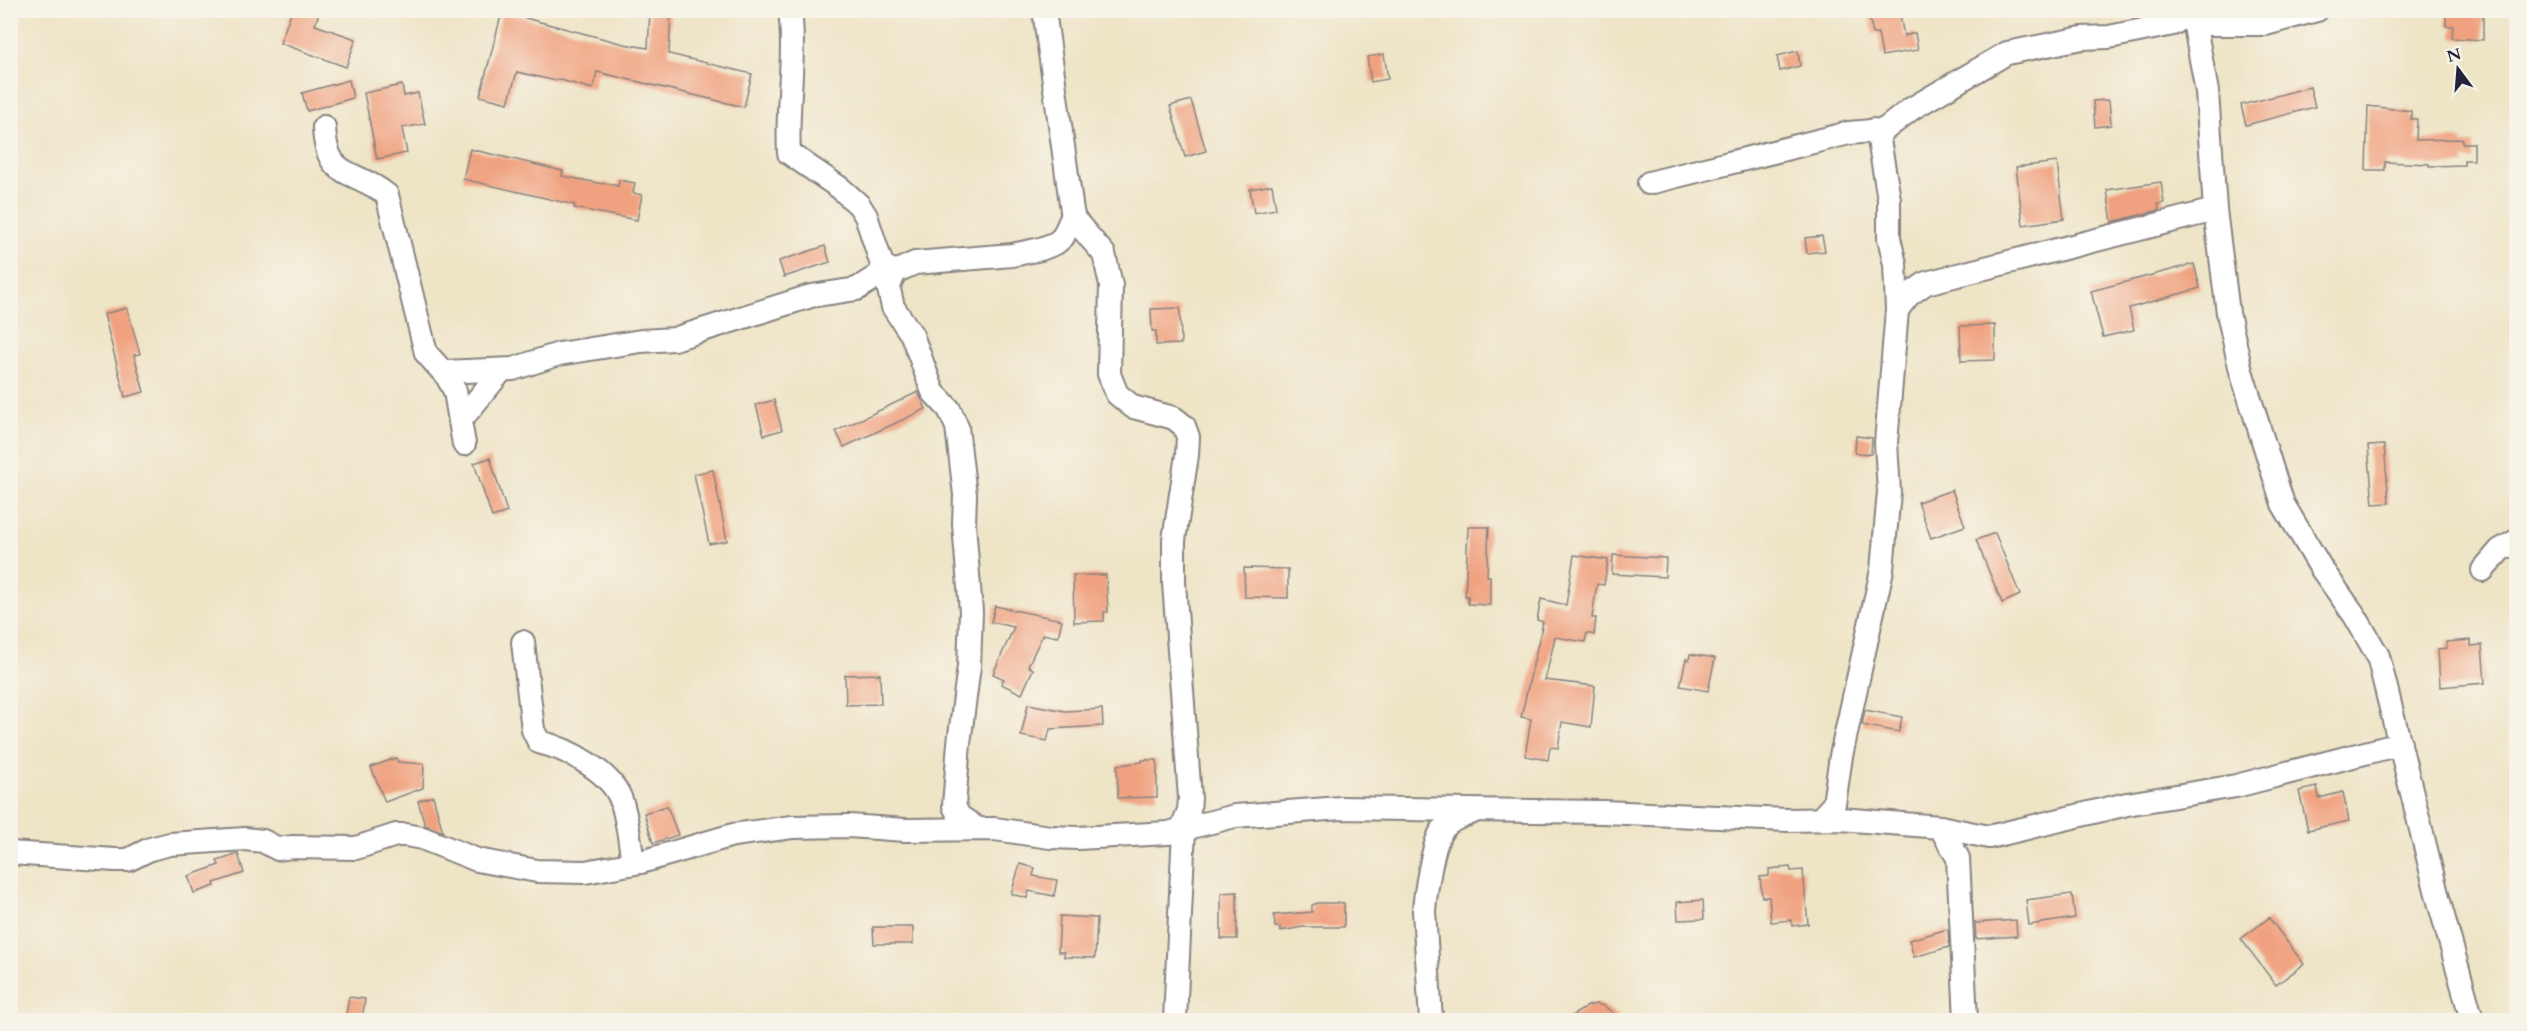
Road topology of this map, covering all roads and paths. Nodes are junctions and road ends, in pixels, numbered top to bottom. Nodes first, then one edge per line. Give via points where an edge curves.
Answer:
1 (790, 10) edge
2 (1044, 10) edge
3 (2317, 10) edge
4 (2193, 15) edge
5 (324, 128) dead end
6 (1879, 133) junction
7 (1649, 183) dead end
8 (2215, 210) junction
9 (1073, 215) junction
10 (1056, 243) junction
11 (1098, 247) junction
12 (1895, 264) junction
13 (889, 275) junction
14 (1926, 283) junction
15 (1897, 310) junction
16 (502, 370) junction
17 (445, 373) junction
18 (460, 421) junction
19 (464, 444) dead end
20 (2517, 541) edge
21 (2483, 570) dead end
22 (523, 642) dead end
23 (2400, 744) junction
24 (954, 806) junction
25 (1417, 809) junction
26 (1478, 810) junction
27 (1832, 814) junction
28 (1190, 823) junction
29 (1940, 826) junction
30 (978, 829) junction
31 (942, 830) junction
32 (1440, 832) junction
33 (1989, 837) junction
34 (10, 852) edge
35 (1958, 858) junction
36 (633, 863) junction
37 (1175, 1020) edge
38 (1431, 1020) edge
39 (1966, 1020) edge
40 (2472, 1020) edge

1 - 13 street via 793,64 789,153 859,205
2 - 9 street
3 - 4 street via 2266,24
4 - 6 street via 2173,24 2007,53 1911,109
4 - 8 street via 2207,92
5 - 17 street via 328,158 387,195 426,353
6 - 7 street via 1849,133
6 - 12 street
8 - 14 street
8 - 23 street via 2228,313 2241,371 2283,504 2378,656
9 - 10 street
9 - 11 street
10 - 11 street via 1075,241
10 - 13 street via 1012,255 915,263
11 - 28 street via 1104,254 1111,285 1109,374 1117,394 1133,407 1174,418 1184,426 1188,437 1174,540 1174,583
12 - 14 street via 1905,276
12 - 15 street
13 - 16 street via 879,275 857,289 811,296 674,339 559,354
13 - 24 street via 893,307 912,335 933,392 950,409 962,458 971,612
14 - 15 street
15 - 27 street via 1886,443 1889,492 1882,570
16 - 17 street
16 - 18 street
17 - 18 street via 455,391
18 - 19 street
20 - 21 street via 2500,550
22 - 36 street via 533,730 540,742 583,760 609,783 622,801
23 - 33 street via 2236,786 2127,804
23 - 40 street
24 - 30 street via 959,816
24 - 31 street
25 - 26 street
25 - 28 street via 1341,808
25 - 32 street
26 - 27 street via 1788,820
26 - 32 street via 1449,822
27 - 29 street
28 - 30 street via 1168,833 1077,838
28 - 37 street
29 - 33 street
29 - 35 street
30 - 31 street
31 - 36 street via 792,827 733,835
32 - 38 street via 1424,911
33 - 35 street
34 - 36 street via 128,860 170,844 245,839 278,849 356,848 406,835 477,860 537,871 585,872
35 - 39 street

